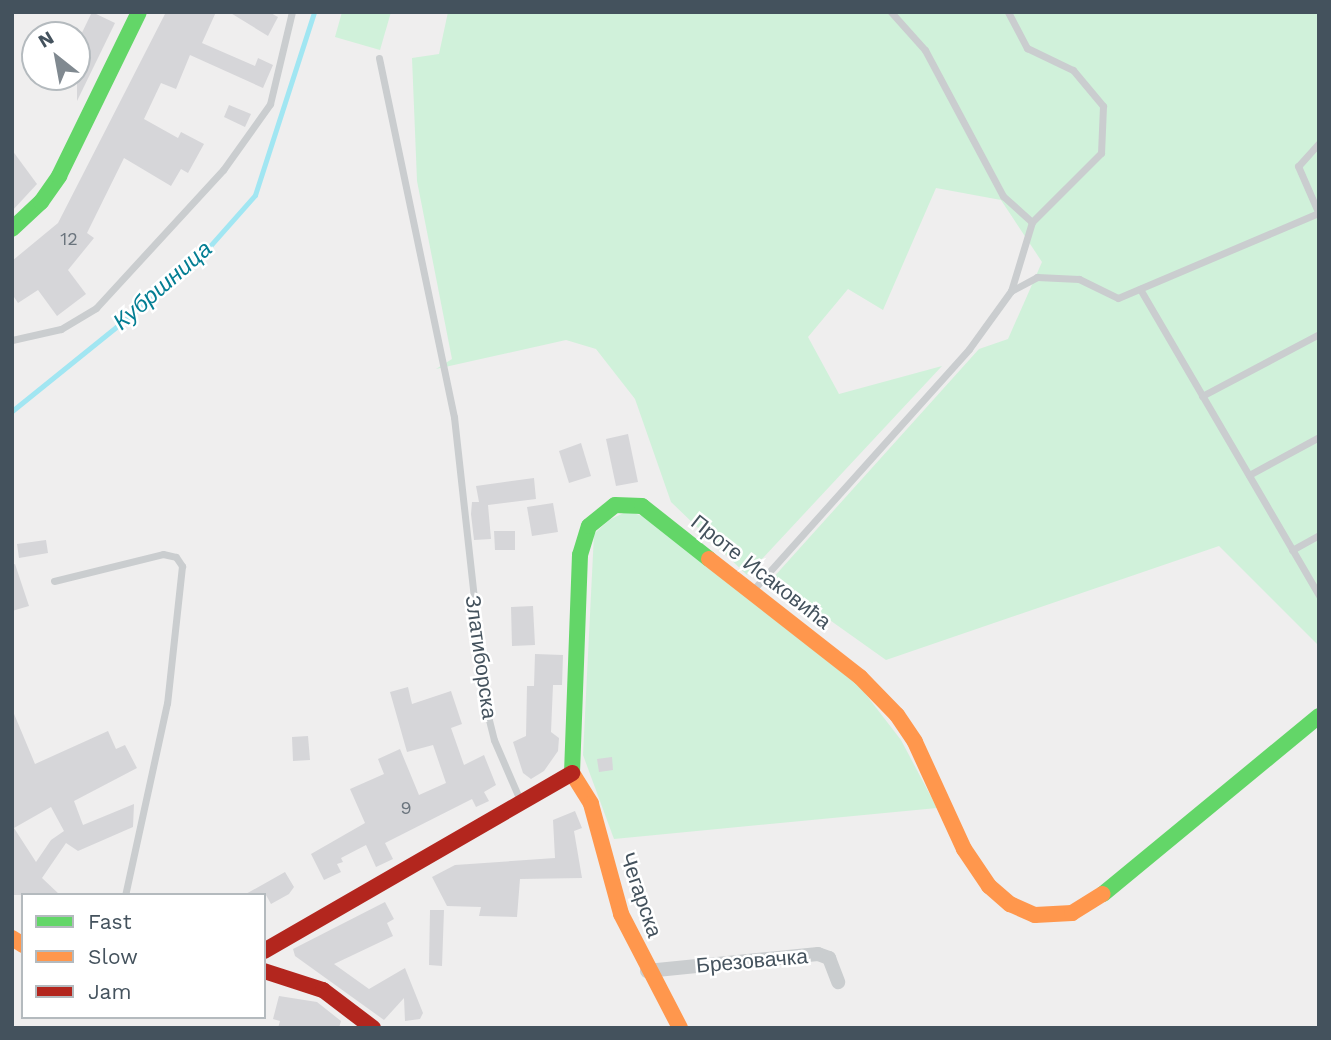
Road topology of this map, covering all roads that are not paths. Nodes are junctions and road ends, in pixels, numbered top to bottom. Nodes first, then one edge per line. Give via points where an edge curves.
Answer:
1 (139, 12) edge
2 (292, 12) edge
3 (891, 12) edge
4 (1007, 12) edge
5 (379, 58) dead end
6 (1319, 143) edge
7 (1318, 213) edge
8 (1032, 222) junction
9 (12, 229) edge
10 (1140, 289) junction
11 (1011, 291) junction
12 (1319, 334) edge
13 (12, 340) edge
14 (1202, 396) junction
15 (1319, 437) edge
16 (1249, 475) junction
17 (1319, 535) edge
18 (1292, 550) junction
19 (54, 581) dead end
20 (752, 591) junction
21 (1319, 595) edge
22 (1319, 716) edge
23 (572, 773) junction
24 (521, 802) junction
25 (125, 893) edge
26 (266, 950) edge
27 (647, 971) junction
28 (266, 972) edge
29 (838, 982) dead end
30 (373, 1028) edge
31 (680, 1028) edge

1 - 9 street via 59,176 41,202
2 - 13 lane via 270,104 223,170 96,308 61,329
3 - 8 lane via 925,50 1003,196
4 - 8 lane via 1027,48 1073,70 1103,106 1101,153
5 - 24 lane, Златиборска via 446,363 486,708 494,740
6 - 7 lane via 1298,166
7 - 10 lane
8 - 11 lane
10 - 11 lane via 1118,298 1079,279 1037,278
10 - 14 lane
11 - 20 lane via 969,349
12 - 14 lane
14 - 16 lane
15 - 16 lane
16 - 18 lane
17 - 18 lane
18 - 21 lane
19 - 25 lane via 163,554 176,557 182,566 167,703
20 - 22 street, Проте Исаковића via 860,677 897,715 915,742 964,849 989,886 1010,904 1035,915 1072,913 1097,899
20 - 23 street, Проте Исаковића via 642,506 615,505 602,512 589,526 580,555
23 - 24 street
23 - 27 street, Чегарска via 591,804 621,914
24 - 26 street
27 - 29 street, Брезовачка via 818,954 829,958
27 - 31 street, Чегарска
28 - 30 street via 323,990

